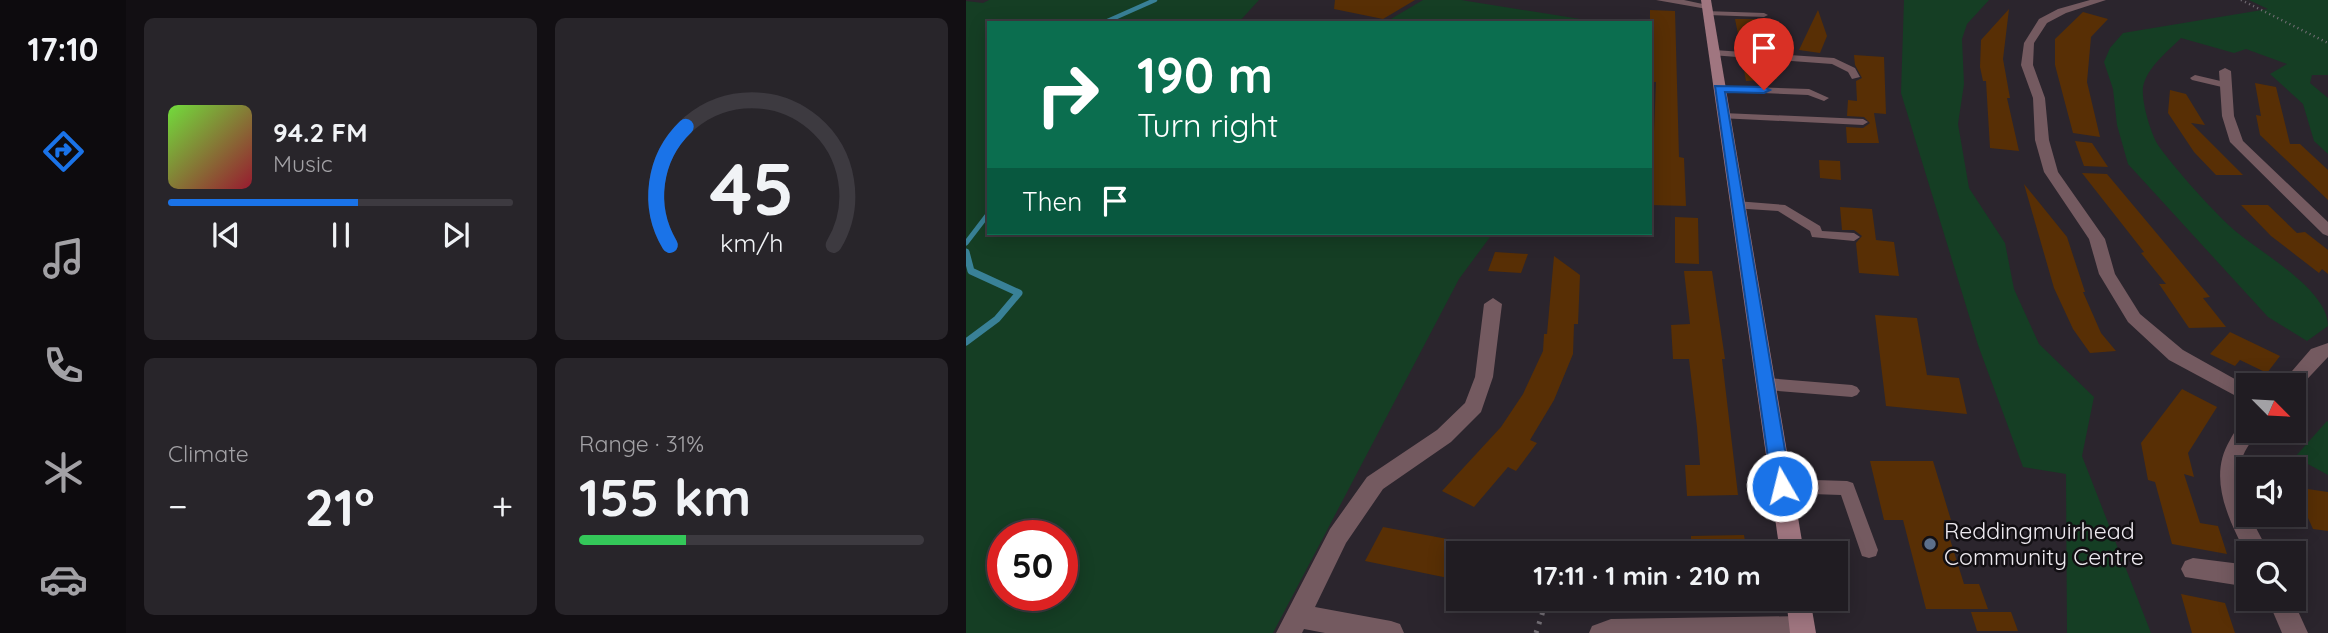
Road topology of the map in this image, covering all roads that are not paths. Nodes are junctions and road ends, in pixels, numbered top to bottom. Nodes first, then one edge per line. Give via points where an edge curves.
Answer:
1 (1661, 0) edge
2 (2101, 0) edge
3 (2070, 3) edge
4 (1707, 7) edge
5 (1764, 15) dead end
6 (1787, 47) dead end
7 (1714, 52) junction
8 (1854, 76) dead end
9 (2226, 78) joint
10 (2195, 79) dead end
11 (1719, 89) junction
12 (1824, 97) dead end
13 (1723, 116) junction
14 (1863, 122) dead end
15 (1736, 205) junction
16 (2328, 231) edge
17 (1854, 237) dead end
18 (1493, 304) dead end
19 (2328, 350) edge
20 (2301, 373) edge
21 (1767, 384) junction
22 (2236, 389) edge
23 (1852, 391) dead end
24 (2237, 443) edge
25 (1782, 486) junction
26 (1789, 541) edge
27 (2252, 541) edge
28 (1869, 550) dead end
29 (2193, 569) dead end
30 (2236, 574) edge
31 (1800, 611) edge
32 (2284, 611) edge
33 (1294, 625) edge
34 (1802, 629) edge
35 (1391, 633) edge
36 (1599, 633) edge
37 (2295, 633) edge

1 - 4 street
2 - 3 street
3 - 22 street via 2043,21 2029,43 2027,65 2039,98 2042,140 2051,172 2097,239 2107,274 2134,318 2176,355
4 - 5 lane
4 - 7 main road
6 - 7 lane via 1785,55 1776,56
7 - 8 lane via 1834,61 1852,69
7 - 11 main road
9 - 10 lane
9 - 16 street via 2228,116 2237,142
11 - 12 lane via 1809,92
11 - 13 main road
13 - 14 lane
13 - 15 main road
15 - 17 lane via 1781,208 1816,229 1816,234
15 - 21 main road
18 - 33 street via 1484,377 1474,407 1444,436 1376,483 1338,536
19 - 20 street
21 - 23 lane
21 - 25 main road
24 - 27 street via 2227,472
25 - 26 main road
25 - 28 lane via 1847,488
29 - 30 street
31 - 34 main road
32 - 37 street
33 - 35 street
34 - 36 lane via 1611,629

